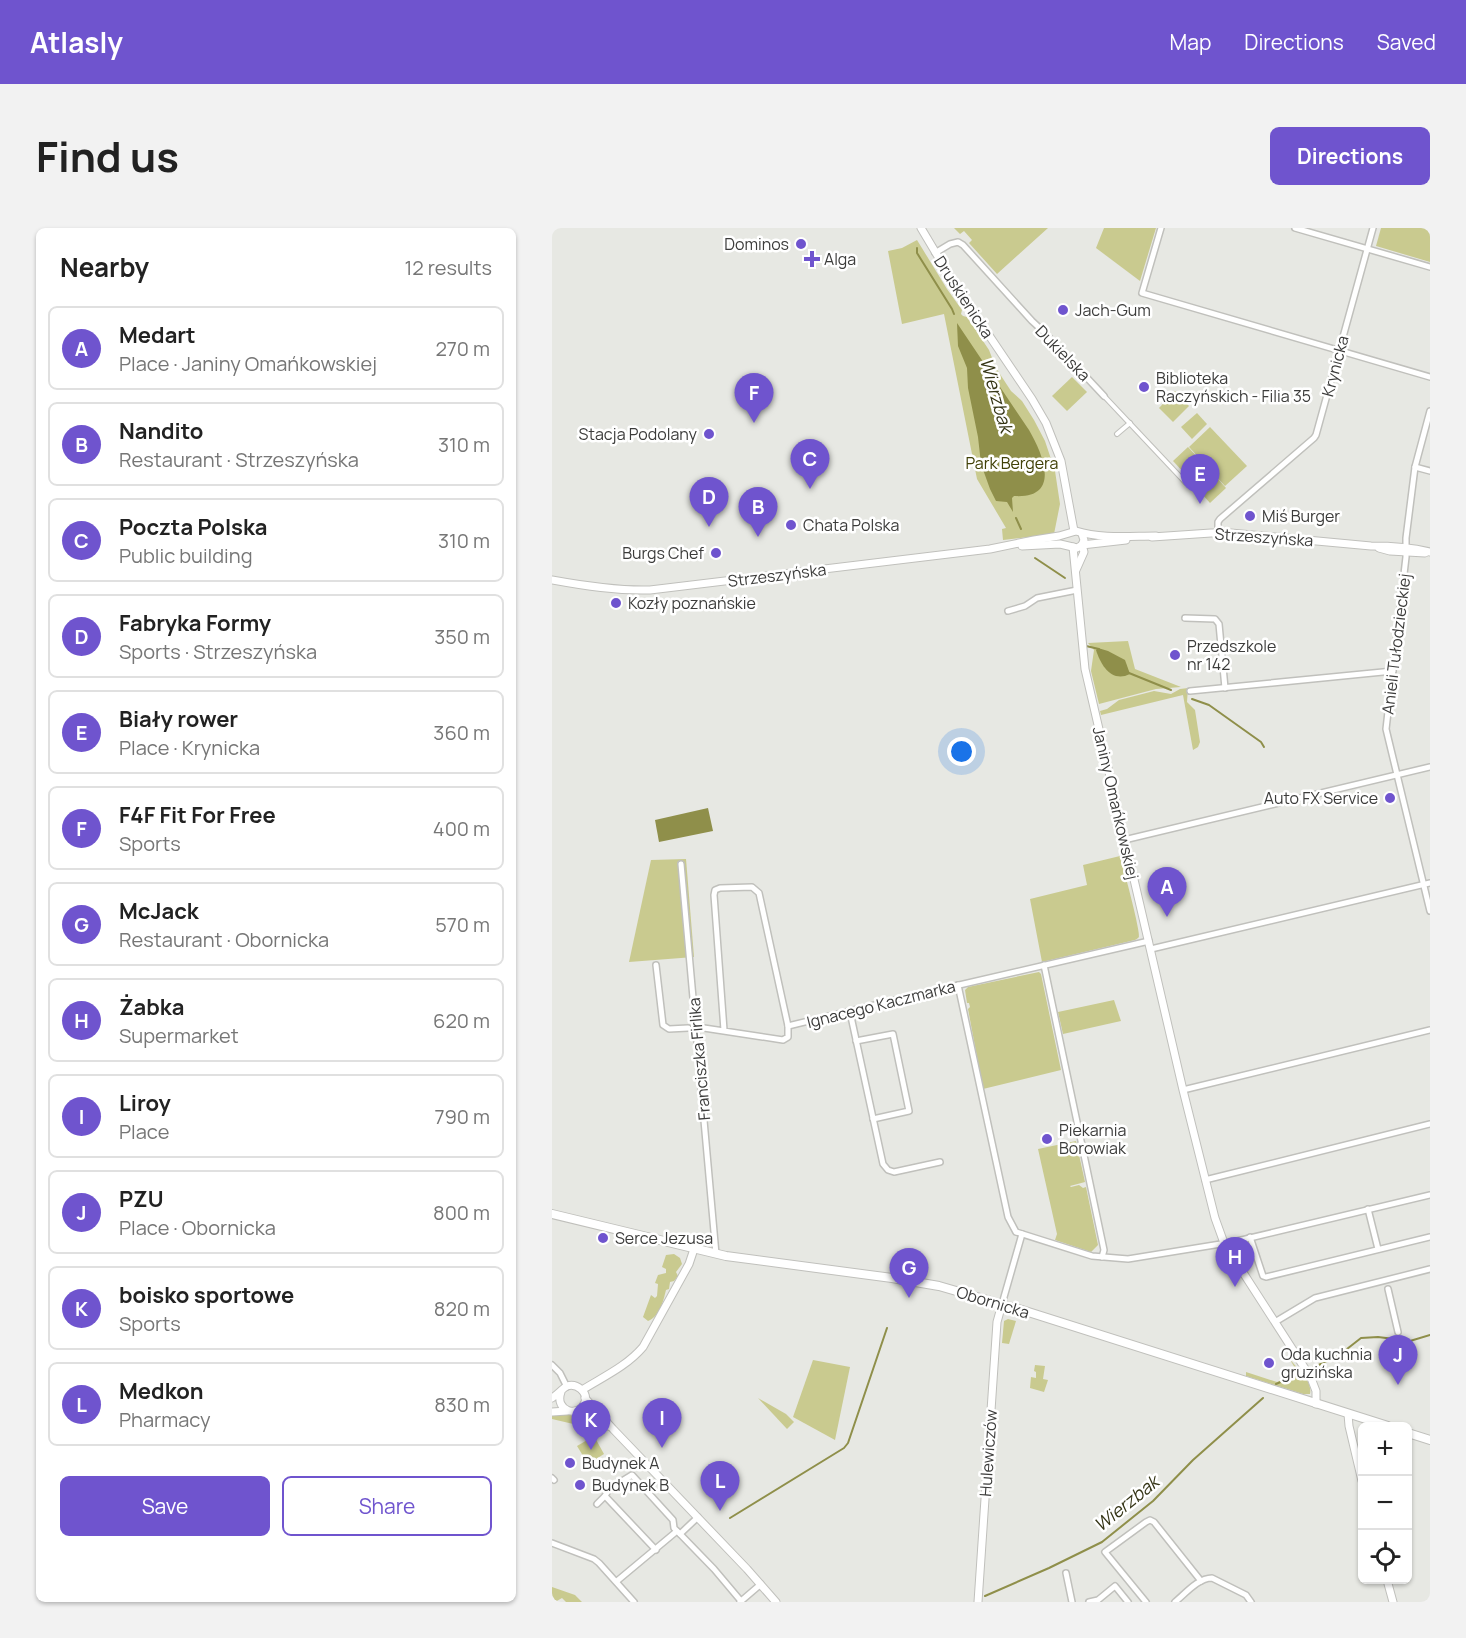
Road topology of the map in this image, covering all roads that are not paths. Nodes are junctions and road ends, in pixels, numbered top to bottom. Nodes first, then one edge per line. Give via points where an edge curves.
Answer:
1 (1161, 228) edge
2 (1295, 228) edge
3 (1373, 228) edge
4 (923, 229) edge
5 (1367, 249) junction
6 (935, 253) junction
7 (1430, 267) edge
8 (1339, 350) junction
9 (1430, 376) edge
10 (1104, 396) joint
11 (1430, 411) edge
12 (1130, 423) junction
13 (1117, 434) dead end
14 (1415, 467) junction
15 (1430, 471) edge
16 (1186, 483) dead end
17 (1072, 532) junction
18 (1218, 533) junction
19 (1082, 534) junction
20 (1156, 536) junction
21 (1082, 545) junction
22 (1071, 546) junction
23 (1001, 547) junction
24 (1407, 550) junction
25 (1430, 553) edge
26 (1076, 570) junction
27 (552, 580) edge
28 (1077, 590) junction
29 (1008, 610) dead end
30 (1185, 618) dead end
31 (1393, 671) junction
32 (1225, 687) junction
33 (1190, 691) dead end
34 (1430, 767) edge
35 (1398, 775) junction
36 (1124, 840) junction
37 (681, 864) dead end
38 (1427, 883) edge
39 (1430, 911) edge
40 (1149, 941) junction
41 (1151, 949) junction
42 (656, 965) dead end
43 (1044, 965) junction
44 (958, 985) junction
45 (850, 1012) junction
46 (788, 1026) junction
47 (688, 1028) dead end
48 (704, 1028) dead end
49 (724, 1030) junction
50 (1430, 1030) edge
51 (856, 1041) junction
52 (1183, 1090) junction
53 (873, 1119) junction
54 (1430, 1124) edge
55 (940, 1162) dead end
56 (1205, 1180) junction
57 (1430, 1194) edge
58 (1368, 1209) junction
59 (552, 1214) edge
60 (1019, 1233) junction
61 (1250, 1237) junction
62 (1430, 1237) edge
63 (1224, 1244) junction
64 (694, 1249) junction
65 (1378, 1250) junction
66 (716, 1254) junction
67 (1102, 1257) junction
68 (1430, 1269) edge
69 (1388, 1289) dead end
70 (1002, 1304) junction
71 (1275, 1322) junction
72 (1398, 1332) dead end
73 (552, 1365) edge
74 (564, 1389) junction
75 (582, 1389) junction
76 (552, 1398) edge
77 (585, 1398) junction
78 (1316, 1404) junction
79 (571, 1411) junction
80 (552, 1412) edge
81 (1348, 1414) junction
82 (1375, 1422) edge
83 (613, 1429) junction
84 (1412, 1434) edge
85 (1430, 1440) edge
86 (1361, 1476) edge
87 (605, 1496) junction
88 (597, 1504) dead end
89 (698, 1517) junction
90 (678, 1533) junction
91 (552, 1543) edge
92 (656, 1550) junction
93 (1066, 1573) dead end
94 (617, 1581) junction
95 (1201, 1581) junction
96 (761, 1584) junction
97 (1388, 1584) edge
98 (743, 1601) edge
99 (634, 1602) edge
100 (776, 1602) edge
101 (978, 1602) edge
102 (1072, 1602) edge
103 (1089, 1602) edge
104 (1128, 1602) edge
105 (1146, 1602) edge
106 (1175, 1602) edge
107 (1251, 1602) edge
108 (1393, 1602) edge

1 - 8 street via 1142,293
2 - 5 street
3 - 5 street, Krynicka
4 - 6 street, Druskienicka
5 - 7 street
5 - 8 street, Krynicka
6 - 10 street, Dukielska via 950,244 963,245
6 - 17 street, Druskienicka via 1046,423 1061,461
8 - 9 street
8 - 18 street, Krynicka via 1316,435 1220,519
10 - 12 street, Dukielska
11 - 14 street, Anieli Tułodzieckiej
12 - 13 street
12 - 16 street, Dukielska
14 - 15 street
14 - 24 street, Anieli Tułodzieckiej
17 - 19 street
17 - 22 street via 1067,539
17 - 23 street, Strzeszyńska
18 - 20 street, Strzeszyńska
18 - 24 street, Strzeszyńska
19 - 20 street, Strzeszyńska
19 - 21 street
20 - 21 street, Strzeszyńska
21 - 22 street
21 - 26 street, Janiny Omańkowskiej via 1084,552
22 - 23 street, Strzeszyńska
22 - 26 street, Janiny Omańkowskiej
23 - 27 street, Strzeszyńska via 650,590 613,590
24 - 25 street, Strzeszyńska
24 - 31 street, Anieli Tułodzieckiej
26 - 28 street, Janiny Omańkowskiej
28 - 29 street via 1037,598
28 - 36 street, Janiny Omańkowskiej via 1085,669
30 - 32 street via 1215,619 1219,624
31 - 32 street
31 - 35 street, Anieli Tułodzieckiej via 1386,729
32 - 33 street
34 - 35 street
35 - 36 street
35 - 38 street, Anieli Tułodzieckiej
36 - 40 street, Janiny Omańkowskiej
37 - 66 street, Franciszka Firlika
38 - 39 street, Anieli Tułodzieckiej
38 - 41 street
40 - 41 street, Janiny Omańkowskiej
40 - 43 street, Ignacego Kaczmarka
41 - 52 street, Janiny Omańkowskiej
42 - 47 street, Franciszka Firlika via 663,1025 669,1029
43 - 44 street, Ignacego Kaczmarka
43 - 67 street via 1104,1250
44 - 45 street, Ignacego Kaczmarka
44 - 60 street via 1008,1217
45 - 46 street, Ignacego Kaczmarka
45 - 51 street
46 - 49 street, Franciszka Firlika via 788,1037 783,1040
46 - 49 street, Ignacego Kaczmarka via 759,893 752,887 720,888 714,895
48 - 49 street, Franciszka Firlika
50 - 52 street
51 - 53 street
51 - 53 street via 893,1034 909,1111
52 - 56 street, Janiny Omańkowskiej
53 - 55 street via 883,1164 888,1170
54 - 56 street
56 - 63 street, Janiny Omańkowskiej
57 - 58 street
58 - 61 street
58 - 65 street
59 - 64 main road, Obornicka
60 - 67 street
60 - 70 street
61 - 63 street
61 - 65 street via 1266,1277
62 - 65 street
63 - 67 street via 1141,1258
63 - 71 street, Janiny Omańkowskiej
64 - 66 main road, Obornicka
64 - 75 street via 643,1347 634,1357
66 - 70 main road, Obornicka via 915,1281
68 - 71 street via 1315,1298
69 - 72 street
70 - 78 main road, Obornicka
70 - 101 street, Hulewiczów via 997,1322
71 - 78 street, Janiny Omańkowskiej via 1314,1384
73 - 74 street via 560,1373
74 - 75 street
74 - 76 street
74 - 79 street via 560,1403
75 - 77 street
77 - 79 street via 582,1407
77 - 83 street
78 - 81 main road, Obornicka
79 - 80 street
79 - 83 street
81 - 82 main road, Obornicka
81 - 86 street
83 - 89 street
84 - 85 main road
87 - 88 street
87 - 90 street via 609,1489 632,1475 673,1520
87 - 92 street
89 - 90 street
89 - 96 street
90 - 92 street
90 - 98 street
91 - 94 street via 594,1559
92 - 94 street
93 - 102 street
94 - 99 street
95 - 105 street via 1150,1520 1105,1552
95 - 106 street
95 - 107 street via 1212,1578 1246,1595
96 - 98 street
96 - 100 street
97 - 108 street
103 - 104 street via 1098,1600 1115,1586

